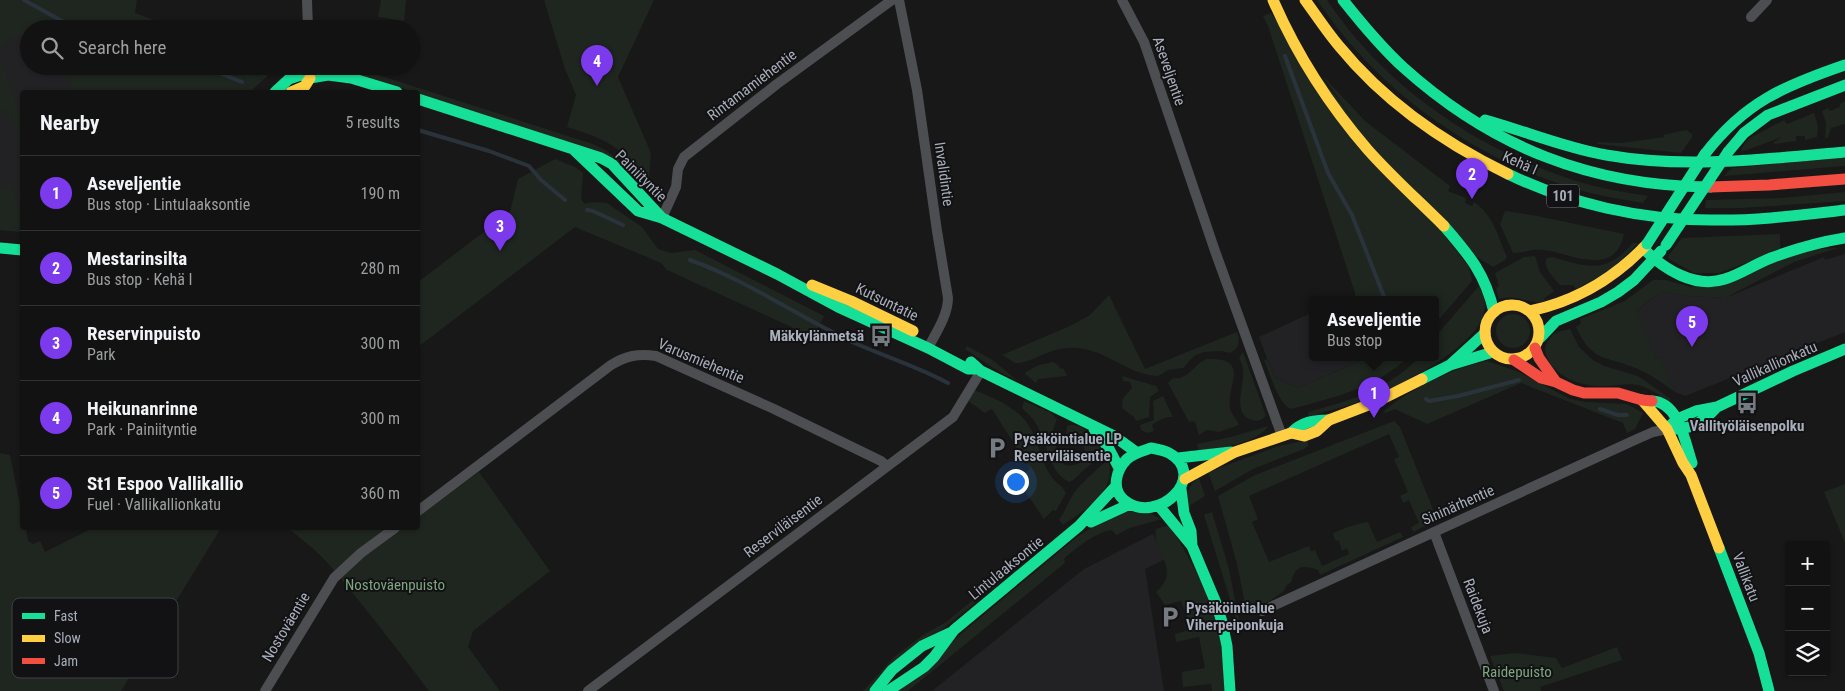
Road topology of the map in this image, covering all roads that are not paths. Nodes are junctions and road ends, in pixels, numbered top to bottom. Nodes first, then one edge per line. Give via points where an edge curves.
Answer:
1 (307, 0) edge
2 (892, 0) edge
3 (899, 0) edge
4 (1122, 0) edge
5 (1273, 0) edge
6 (1304, 0) edge
7 (1343, 0) edge
8 (1767, 0) edge
9 (1751, 17) dead end
10 (308, 20) edge
11 (1845, 65) edge
12 (301, 75) edge
13 (310, 75) edge
14 (328, 75) edge
15 (1845, 85) edge
16 (277, 90) edge
17 (296, 90) edge
18 (390, 90) edge
19 (420, 100) edge
20 (1465, 116) junction
21 (1845, 152) edge
22 (1845, 180) edge
23 (1845, 210) edge
24 (662, 218) junction
25 (1845, 238) edge
26 (1645, 246) junction
27 (0, 248) edge
28 (20, 250) edge
29 (1654, 260) junction
30 (1530, 311) junction
31 (1494, 312) junction
32 (1485, 333) junction
33 (1537, 343) junction
34 (930, 345) junction
35 (1845, 349) edge
36 (1494, 352) junction
37 (1514, 360) junction
38 (1450, 365) junction
39 (979, 370) junction
40 (1556, 382) junction
41 (1642, 400) junction
42 (1717, 407) junction
43 (1677, 419) junction
44 (1091, 426) junction
45 (1668, 429) junction
46 (1681, 431) junction
47 (1287, 435) junction
48 (1136, 452) junction
49 (1235, 452) junction
50 (1178, 458) junction
51 (887, 466) junction
52 (1119, 468) junction
53 (1691, 475) junction
54 (1183, 484) junction
55 (1116, 486) junction
56 (1130, 504) junction
57 (1159, 506) junction
58 (420, 509) edge
59 (1078, 528) junction
60 (392, 530) edge
61 (1434, 532) junction
62 (1192, 546) junction
63 (1262, 611) dead end
64 (953, 631) junction
65 (265, 691) edge
66 (588, 691) edge
67 (875, 691) edge
68 (888, 691) edge
69 (1230, 691) edge
70 (1494, 691) edge
71 (1769, 691) edge

1 - 10 street
2 - 24 street, Rintamamiehentie via 684,156 676,187
3 - 34 street, Invalidintie via 917,90 948,298 940,327
4 - 47 street, Aseveljentie via 1144,42 1214,252
5 - 31 main road via 1310,72 1350,128 1464,248 1488,286
6 - 23 main road, Kehä I / 101 via 1344,52 1423,126 1504,173 1541,189 1628,213 1694,220
7 - 20 main road, Kehä I / 101 via 1394,58 1426,88
8 - 9 street
11 - 26 main road, bridge via 1797,82 1767,97 1737,118 1705,154
12 - 16 main road via 289,79
13 - 17 main road via 305,86
14 - 18 main road
15 - 29 main road, bridge via 1768,115 1744,133
19 - 24 main road, Painiityntie via 574,150 638,211
20 - 21 main road via 1576,148 1645,160 1686,162
20 - 22 main road, Kehä I / 101 via 1531,152 1579,169 1641,183 1743,187
24 - 34 main road, Kutsuntatie via 777,274 844,298
25 - 29 main road via 1794,249 1716,281 1698,280 1669,270
26 - 29 main road
26 - 30 main road via 1600,285 1551,306
27 - 28 main road
29 - 33 main road via 1618,292 1556,322
30 - 31 main road via 1512,305
30 - 33 main road via 1538,323
31 - 32 main road
32 - 36 main road
32 - 38 main road
33 - 37 main road via 1525,357
33 - 40 main road via 1539,358
34 - 39 main road, Kutsuntatie via 972,363
35 - 42 main road, Vallikallionkatu
36 - 37 main road
36 - 38 main road
37 - 40 main road, Vallikatu via 1541,378
38 - 47 main road via 1376,402 1329,420 1317,431 1304,436
39 - 44 main road, Kutsuntatie
39 - 51 street, Reserviläisentie via 952,417
40 - 41 main road, Vallikatu via 1584,393 1618,393
41 - 43 main road, Vallikatu via 1658,400
41 - 45 main road, Vallikatu
42 - 43 main road, Vallikallionkatu via 1703,408
42 - 46 main road, Vallikallionkatu via 1706,420
43 - 45 main road
43 - 46 main road, Vallikatu
44 - 48 main road, Kutsuntatie via 1114,436
44 - 52 main road, Kutsuntatie
45 - 46 main road
45 - 53 main road, Vallikatu
45 - 61 street, Sininärhentie via 1637,439
46 - 53 main road, Vallikatu via 1692,461
47 - 49 main road
48 - 50 main road via 1160,449
48 - 52 main road
49 - 50 main road
49 - 54 main road
50 - 54 main road via 1183,468
51 - 58 street, Varusmiehentie via 774,409 656,356 638,354 611,365
51 - 66 street, Reserviläisentie
52 - 55 main road
53 - 71 main road, Vallikatu via 1759,653
54 - 57 main road via 1170,500
54 - 62 main road via 1184,513 1191,531
55 - 56 main road
55 - 59 main road, Lintulaaksontie
56 - 57 main road via 1143,508
56 - 59 main road, Lintulaaksontie
57 - 62 main road
59 - 64 main road, Lintulaaksontie
60 - 65 street, Nostoväentie via 334,578
61 - 63 street, Sininärhentie
61 - 70 street, Raidekuja
62 - 69 main road via 1222,622
64 - 67 main road, Lintulaaksontie via 922,646 892,670
64 - 68 main road, Lintulaaksontie via 932,658 903,683

